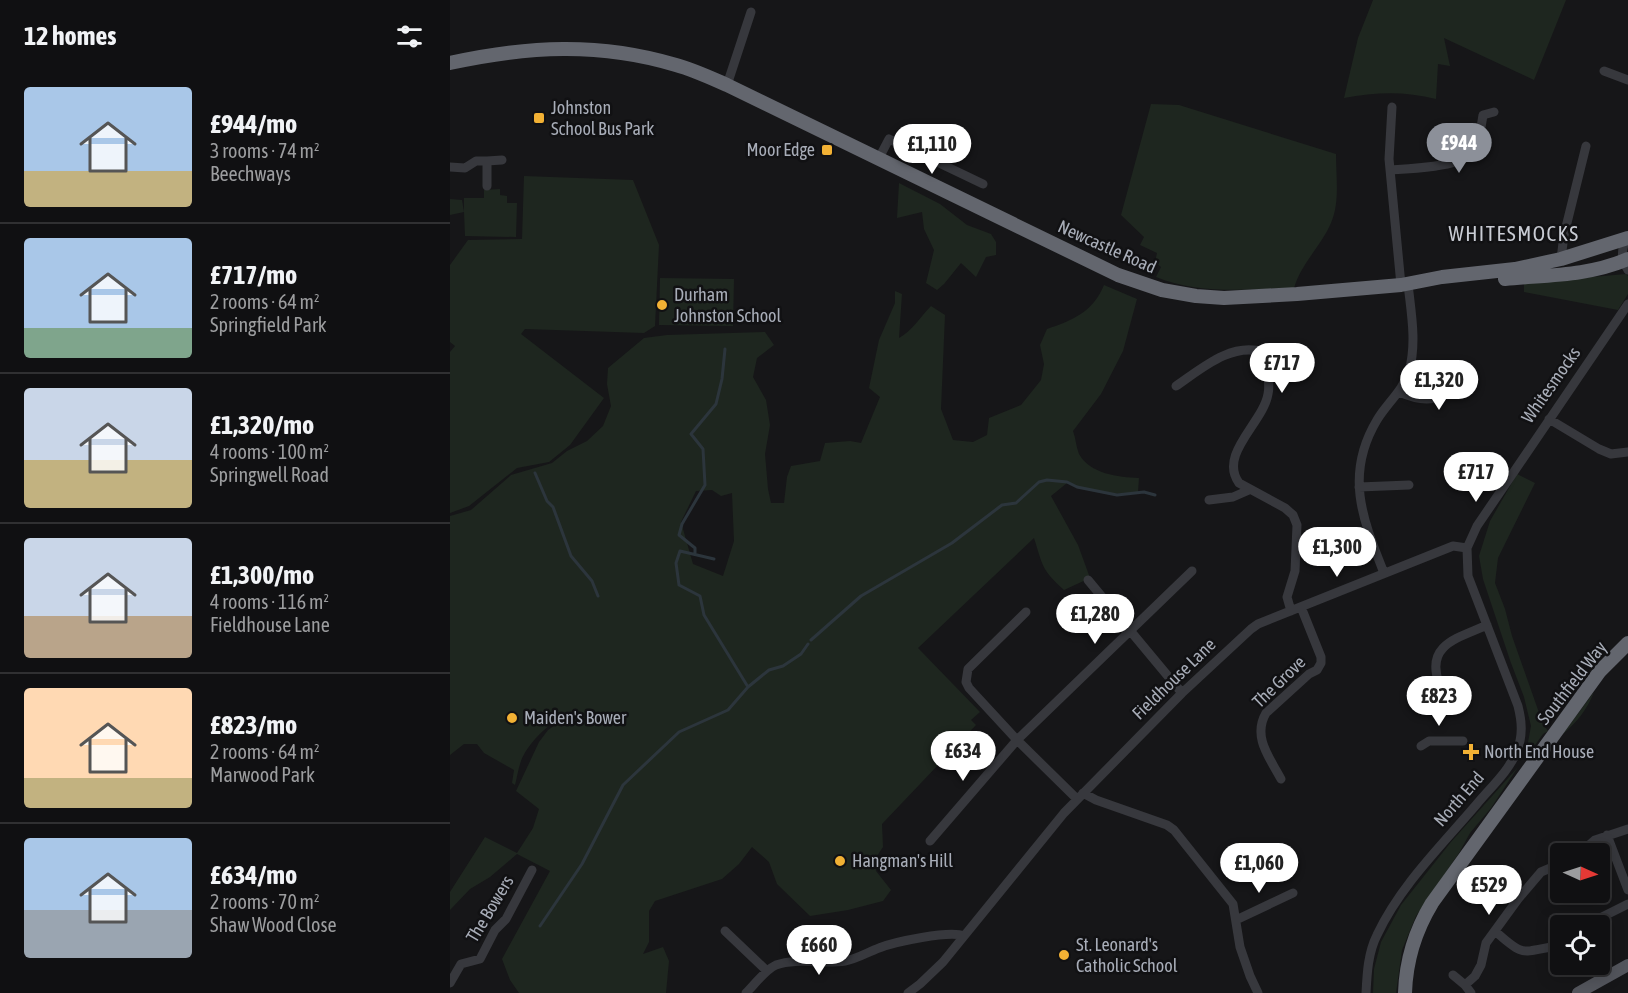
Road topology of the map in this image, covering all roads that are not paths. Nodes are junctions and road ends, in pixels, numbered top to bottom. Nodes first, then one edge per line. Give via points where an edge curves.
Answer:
1 (751, 12) dead end
2 (450, 63) edge
3 (1604, 71) dead end
4 (1628, 80) edge
5 (727, 85) junction
6 (1478, 105) dead end
7 (1392, 107) dead end
8 (1494, 112) dead end
9 (1483, 115) junction
10 (1586, 146) dead end
11 (879, 158) junction
12 (502, 159) dead end
13 (487, 161) junction
14 (450, 168) edge
15 (1390, 170) junction
16 (983, 184) dead end
17 (487, 186) dead end
18 (1627, 238) edge
19 (1561, 259) junction
20 (1626, 263) edge
21 (1409, 284) junction
22 (1628, 304) edge
23 (1461, 374) dead end
24 (1176, 386) dead end
25 (1399, 392) junction
26 (1549, 419) junction
27 (1628, 452) edge
28 (1409, 485) dead end
29 (1359, 487) junction
30 (1249, 490) junction
31 (1209, 500) dead end
32 (1467, 548) junction
33 (1192, 571) dead end
34 (1384, 573) junction
35 (1088, 580) dead end
36 (1296, 609) junction
37 (1026, 612) dead end
38 (1487, 625) junction
39 (1130, 630) junction
40 (1628, 643) edge
41 (1439, 683) dead end
42 (1182, 693) junction
43 (1017, 740) junction
44 (1463, 741) dead end
45 (1421, 746) dead end
46 (1281, 779) dead end
47 (1080, 796) junction
48 (1628, 829) edge
49 (1607, 835) junction
50 (930, 841) dead end
51 (1592, 843) edge
52 (1550, 868) edge
53 (532, 870) dead end
54 (1628, 890) edge
55 (1293, 893) dead end
56 (1628, 904) edge
57 (1606, 915) edge
58 (1236, 920) junction
59 (725, 931) dead end
60 (1495, 931) junction
61 (966, 933) junction
62 (1550, 948) edge
63 (1628, 965) edge
64 (767, 971) junction
65 (1453, 975) dead end
66 (450, 983) edge
67 (1468, 989) edge
68 (746, 993) edge
69 (908, 993) edge
70 (1258, 993) edge
71 (1366, 993) edge
72 (1405, 993) edge
73 (1578, 993) edge

1 - 5 street
2 - 5 highway, Newcastle Road via 508,52 579,48 675,64
3 - 4 street
5 - 11 highway, Newcastle Road
6 - 9 street
7 - 15 street
8 - 9 street
9 - 15 street via 1473,150 1463,159
10 - 19 street
11 - 16 street via 889,139
11 - 21 highway, Newcastle Road via 1118,275 1162,290 1224,298
12 - 13 street
13 - 14 street
13 - 17 street
15 - 21 street
18 - 19 highway
18 - 20 street via 1622,248
19 - 21 highway via 1515,270
20 - 21 highway via 1556,275
21 - 25 street via 1412,352
22 - 26 street, Whitesmocks
23 - 25 street via 1448,392 1430,399
24 - 30 street via 1229,353 1263,352 1268,396 1233,462 1234,476
25 - 29 street via 1383,410 1369,437 1362,456
26 - 27 street via 1599,449 1611,454
26 - 32 street, Whitesmocks via 1477,526
28 - 29 street
29 - 34 street via 1362,513
30 - 31 street
30 - 36 street via 1285,508 1297,525 1295,571 1287,597
32 - 34 street, Fieldhouse Lane via 1453,546
32 - 38 street, North End via 1468,576
33 - 39 street
34 - 36 street, Fieldhouse Lane
35 - 39 street
36 - 42 street, Fieldhouse Lane via 1251,629
36 - 46 street, The Grove via 1321,663 1261,721 1261,741
37 - 43 street via 968,669 966,676 969,688
38 - 41 street via 1445,644 1436,662
38 - 71 street, North End via 1521,719 1516,753 1506,771 1432,855 1389,913 1370,952
39 - 42 street
39 - 43 street
40 - 72 highway, Southfield Way via 1600,671 1432,903 1411,949
42 - 47 street, Fieldhouse Lane
43 - 47 street
43 - 50 street
44 - 45 street via 1429,741
47 - 58 street via 1174,830 1228,896
47 - 61 street, Fieldhouse Lane
48 - 49 street
49 - 51 street
49 - 54 street
52 - 60 street via 1541,872
53 - 66 street, The Bowers via 480,959 461,964
55 - 58 street
56 - 57 street
58 - 70 street via 1240,947
59 - 64 street
60 - 62 street via 1520,951
60 - 67 street via 1486,943 1481,965
61 - 64 street via 902,941 845,961 786,962
61 - 69 street, Fieldhouse Lane via 943,962
63 - 73 main road
64 - 68 street
65 - 67 street

